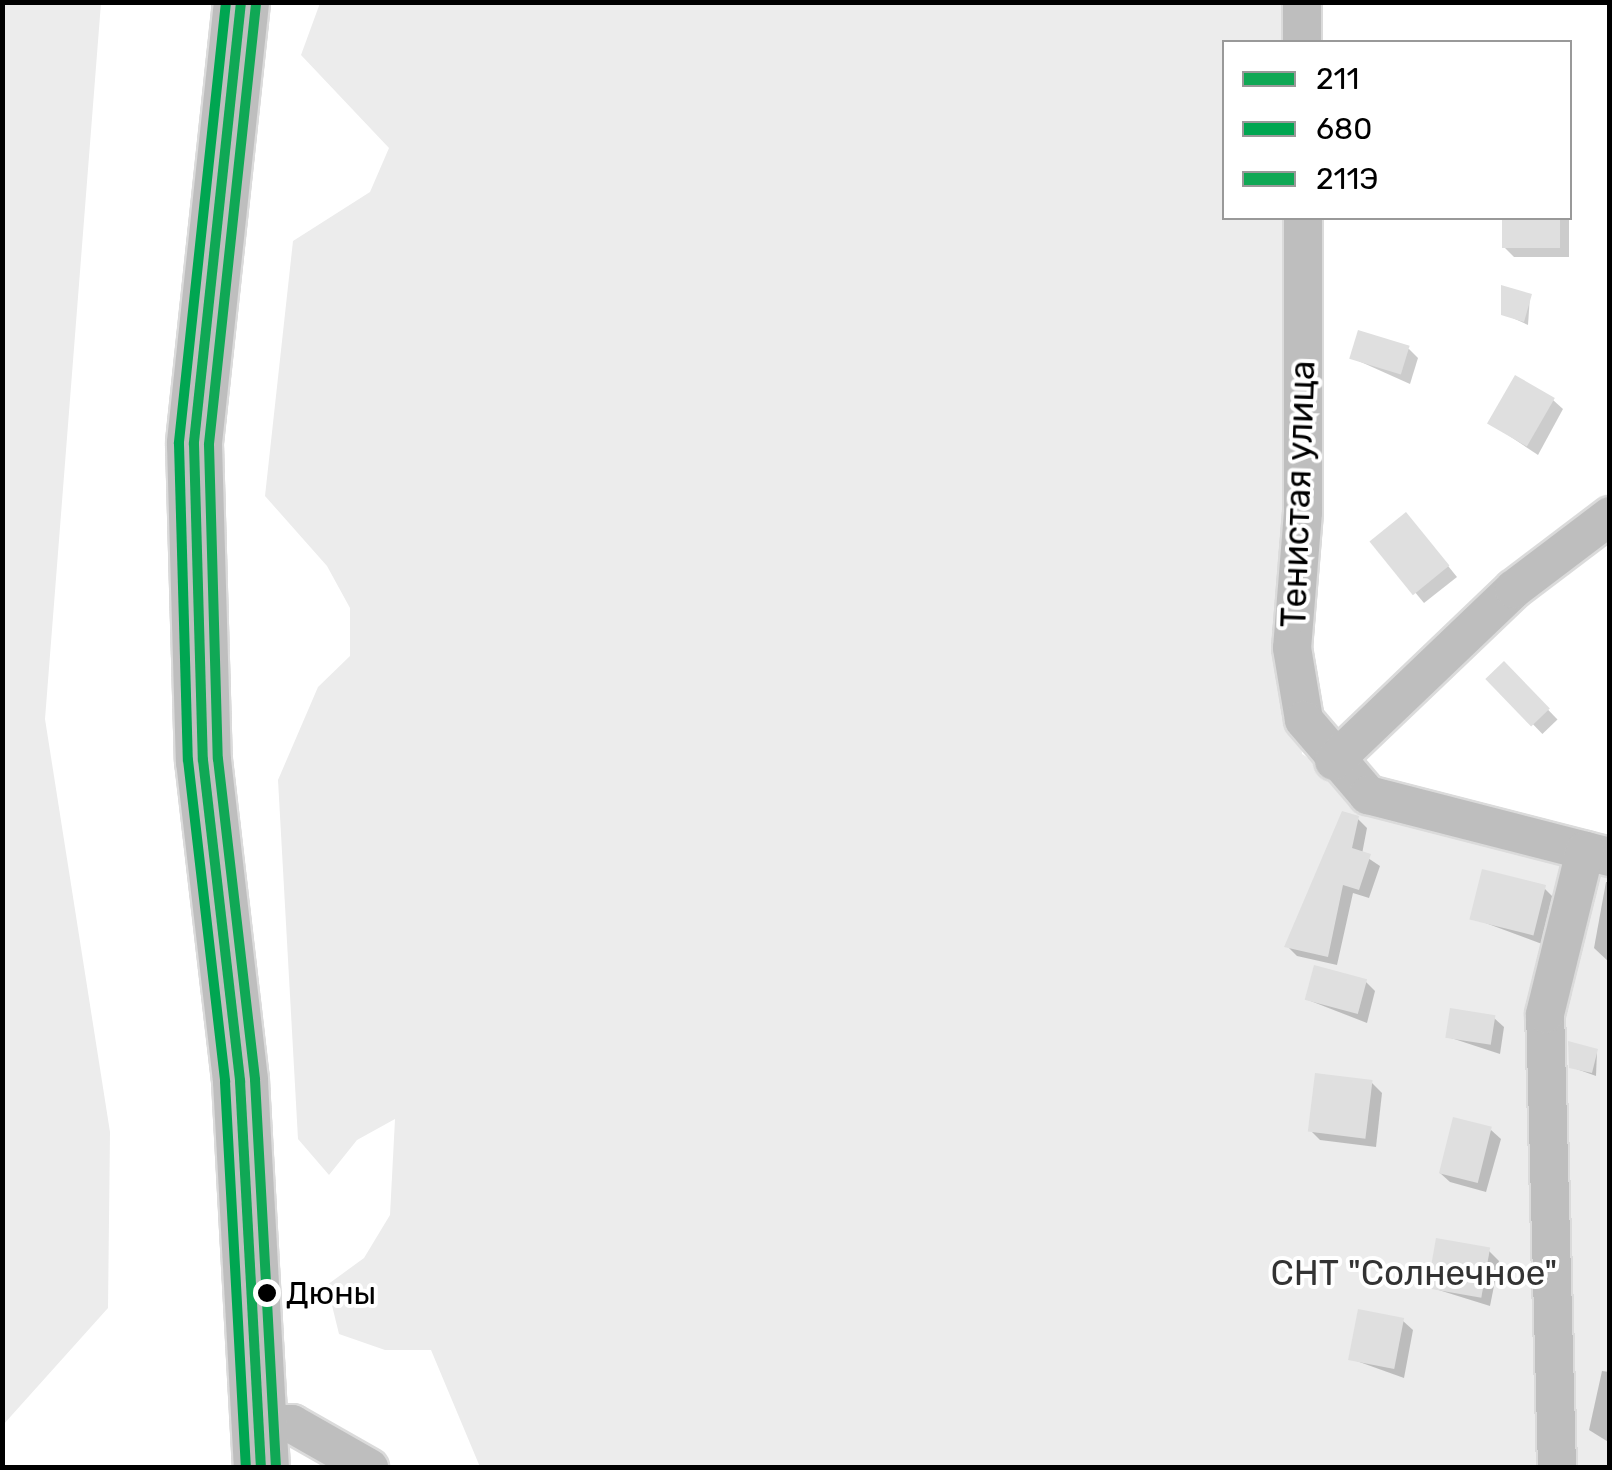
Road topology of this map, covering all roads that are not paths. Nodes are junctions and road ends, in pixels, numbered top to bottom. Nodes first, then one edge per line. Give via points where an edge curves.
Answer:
1 (241, 2) edge
2 (1302, 2) edge
3 (1302, 40) edge
4 (1303, 220) edge
5 (1610, 516) edge
6 (1334, 760) junction
7 (1597, 854) edge
8 (260, 1446) edge
9 (369, 1468) edge
10 (1557, 1468) edge

1 - 8 main road via 194,444 203,760 240,1081
2 - 3 street
4 - 6 street, Тенистая улица via 1303,512 1292,648 1304,720
5 - 6 street via 1514,589
6 - 7 street, Тенистая улица via 1368,795
7 - 10 street via 1546,1014
8 - 9 street via 292,1424

